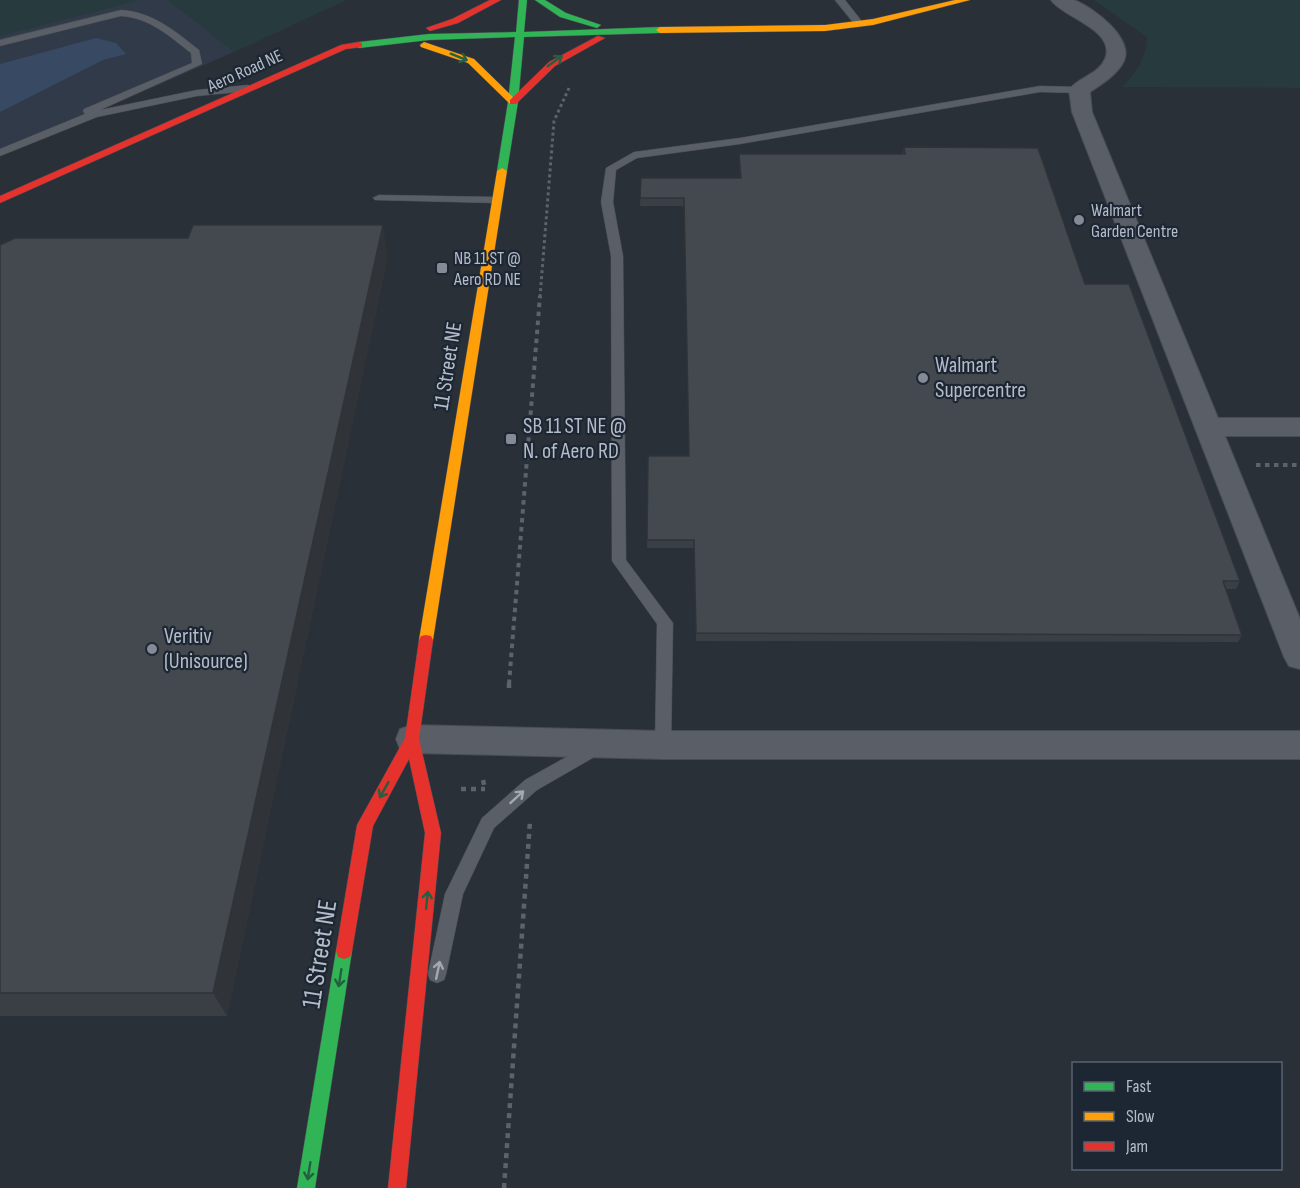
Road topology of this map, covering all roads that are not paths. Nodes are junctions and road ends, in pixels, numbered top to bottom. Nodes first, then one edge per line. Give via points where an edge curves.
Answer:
1 (497, 0) edge
2 (523, 0) edge
3 (539, 0) edge
4 (840, 0) edge
5 (966, 0) edge
6 (1060, 0) edge
7 (859, 24) junction
8 (616, 31) junction
9 (520, 36) junction
10 (382, 40) junction
11 (0, 43) edge
12 (251, 88) junction
13 (1079, 90) junction
14 (513, 102) junction
15 (94, 114) junction
16 (0, 153) edge
17 (379, 198) dead end
18 (0, 200) edge
19 (496, 200) junction
20 (1208, 427) junction
21 (1300, 427) edge
22 (1300, 657) edge
23 (412, 739) junction
24 (603, 744) junction
25 (663, 745) junction
26 (1300, 745) edge
27 (404, 1130) junction
28 (306, 1188) edge
29 (397, 1188) edge

1 - 10 street via 455,21
2 - 9 street, 11 Street NE
3 - 8 street via 563,15
4 - 7 lane
5 - 7 street, Aero Road NE
6 - 13 street via 1104,28 1115,43 1116,58 1107,71
7 - 8 street, Aero Road NE via 825,28
8 - 9 street, Aero Road NE
14 -> 8 street via 558,58
9 - 10 street, Aero Road NE
9 - 14 street, 11 Street NE
10 - 12 street, Aero Road NE via 344,47
10 -> 14 street via 433,46 471,62
11 - 15 lane via 134,13 145,15 196,52 197,64 88,111
12 - 15 lane via 197,93
12 - 18 street, Aero Road NE
13 - 20 street via 1082,112
13 - 25 lane via 1040,89 740,141 634,155 611,168 607,202 617,256 619,561 665,623
14 - 19 street, 11 Street NE
15 - 16 lane
17 - 19 lane
19 - 23 street, 11 Street NE
20 - 21 street
20 - 22 street
23 - 24 street
27 -> 23 street, 11 Street NE via 433,833
23 -> 28 street, 11 Street NE via 365,825
24 - 25 street
27 -> 24 lane via 454,894 488,824 531,785
25 - 26 street
27 - 29 street, 11 Street NE

